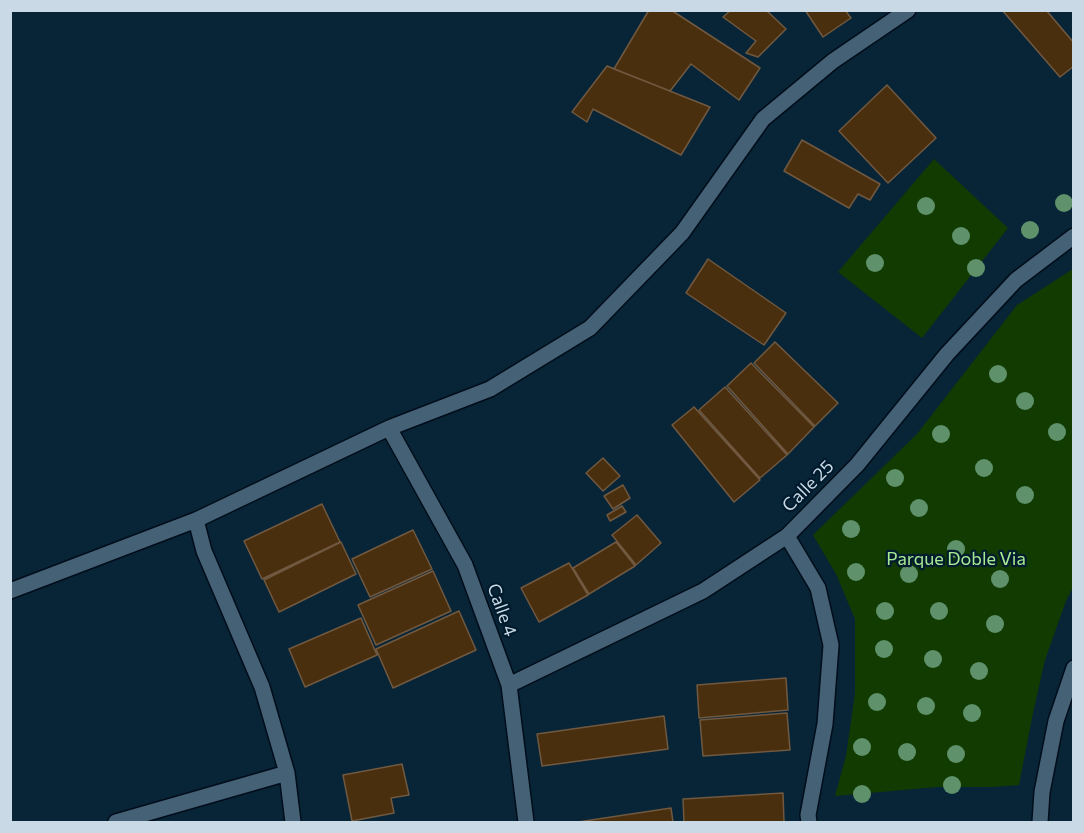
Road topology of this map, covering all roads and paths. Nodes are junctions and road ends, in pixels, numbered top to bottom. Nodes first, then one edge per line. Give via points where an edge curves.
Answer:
1 (909, 10) edge
2 (1074, 236) edge
3 (389, 428) junction
4 (196, 520) junction
5 (787, 536) junction
6 (10, 591) edge
7 (1074, 668) edge
8 (509, 685) junction
9 (287, 773) junction
10 (116, 822) edge
11 (293, 822) edge
12 (526, 822) edge
13 (809, 822) edge
14 (1040, 822) edge

1 - 3 street via 833,61 763,118 682,233 590,328 490,389
2 - 5 street, Calle 25 via 1016,280 947,354 857,465
3 - 4 street
3 - 8 street, Calle 4 via 465,565
4 - 6 street
4 - 9 street via 204,551 262,687
5 - 8 street, Calle 25 via 703,591
5 - 13 street via 818,588 831,645 825,724
7 - 14 street via 1056,721
8 - 12 street, Calle 4
9 - 10 street
9 - 11 street

